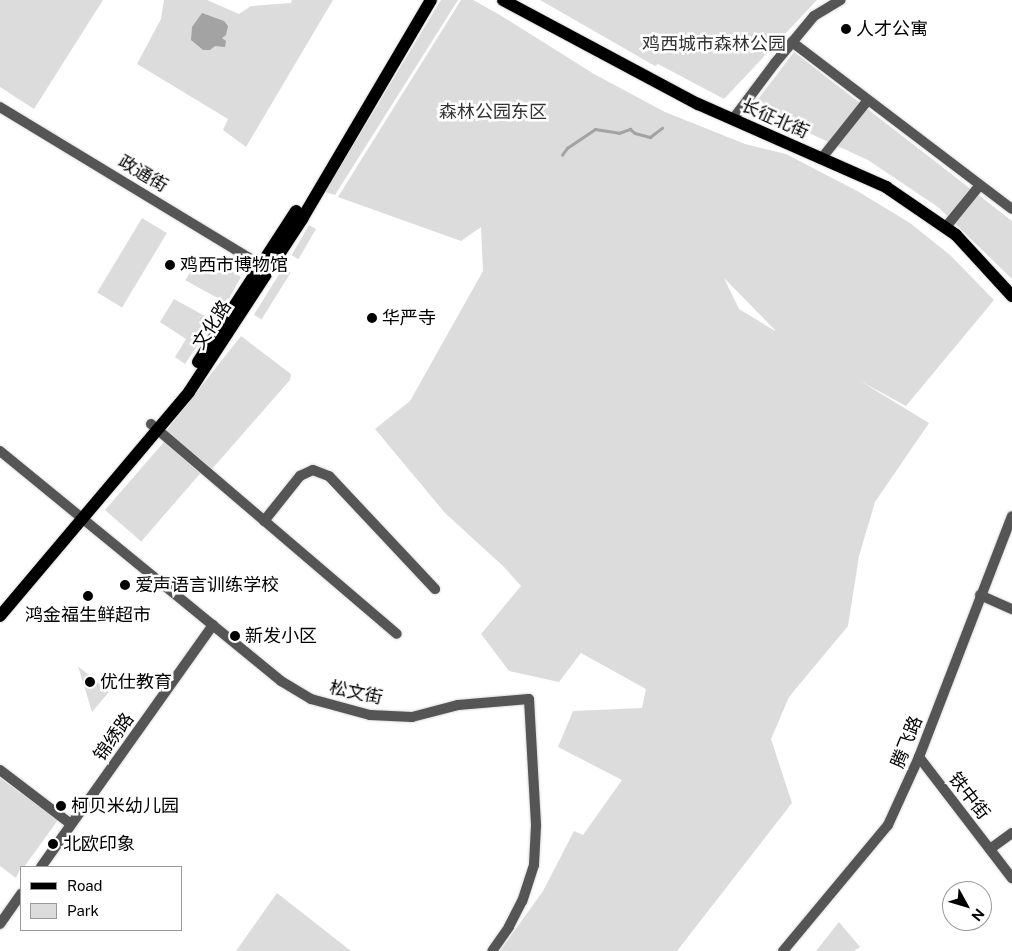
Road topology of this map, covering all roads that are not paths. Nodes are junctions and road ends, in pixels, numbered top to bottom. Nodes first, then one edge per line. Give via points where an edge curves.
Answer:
1 (421, 0) edge
2 (431, 0) edge
3 (502, 0) edge
4 (841, 0) edge
5 (792, 42) junction
6 (868, 100) junction
7 (0, 106) edge
8 (732, 119) junction
9 (821, 158) junction
10 (980, 185) junction
11 (1012, 210) edge
12 (945, 228) junction
13 (265, 267) junction
14 (1012, 296) edge
15 (154, 427) junction
16 (0, 452) edge
17 (1012, 516) edge
18 (78, 517) junction
19 (264, 521) junction
20 (435, 589) dead end
21 (980, 596) junction
22 (0, 602) edge
23 (1012, 609) edge
24 (0, 616) edge
25 (213, 626) junction
26 (397, 634) dead end
27 (919, 757) junction
28 (0, 770) edge
29 (72, 824) junction
30 (1012, 833) edge
31 (990, 849) junction
32 (42, 866) edge
33 (1012, 878) edge
34 (20, 895) edge
35 (0, 924) edge
36 (492, 951) edge
37 (783, 951) edge

1 - 13 main road, 文化路
2 - 13 main road, 文化路 via 302,218
3 - 8 main road, 长征北街
4 - 5 street via 815,15
5 - 6 street
5 - 8 street
6 - 9 street
6 - 10 street
7 - 13 street, 政通街
8 - 9 main road, 长征北街
9 - 12 main road, 长征北街 via 886,187
10 - 11 street
10 - 12 street
12 - 14 main road, 长征北街 via 956,235
13 - 15 main road, 文化路
15 - 18 main road, 文化路
15 - 19 street
16 - 18 street, 松文街
17 - 21 street, 腾飞路
18 - 22 main road, 文化路
18 - 24 main road, 文化路
18 - 25 street, 松文街
19 - 20 street via 300,476 313,470 329,476
19 - 26 street
21 - 23 street
21 - 27 street, 腾飞路
25 - 29 street, 锦绣路
25 - 36 street, 松文街 via 281,681 311,700 370,715 412,717 458,705 529,699 536,826 534,865 522,901
27 - 31 street, 铁中街
27 - 37 street, 腾飞路 via 888,825
28 - 29 street
29 - 32 street, 锦绣路
30 - 31 street
31 - 33 street, 铁中街
34 - 35 street

